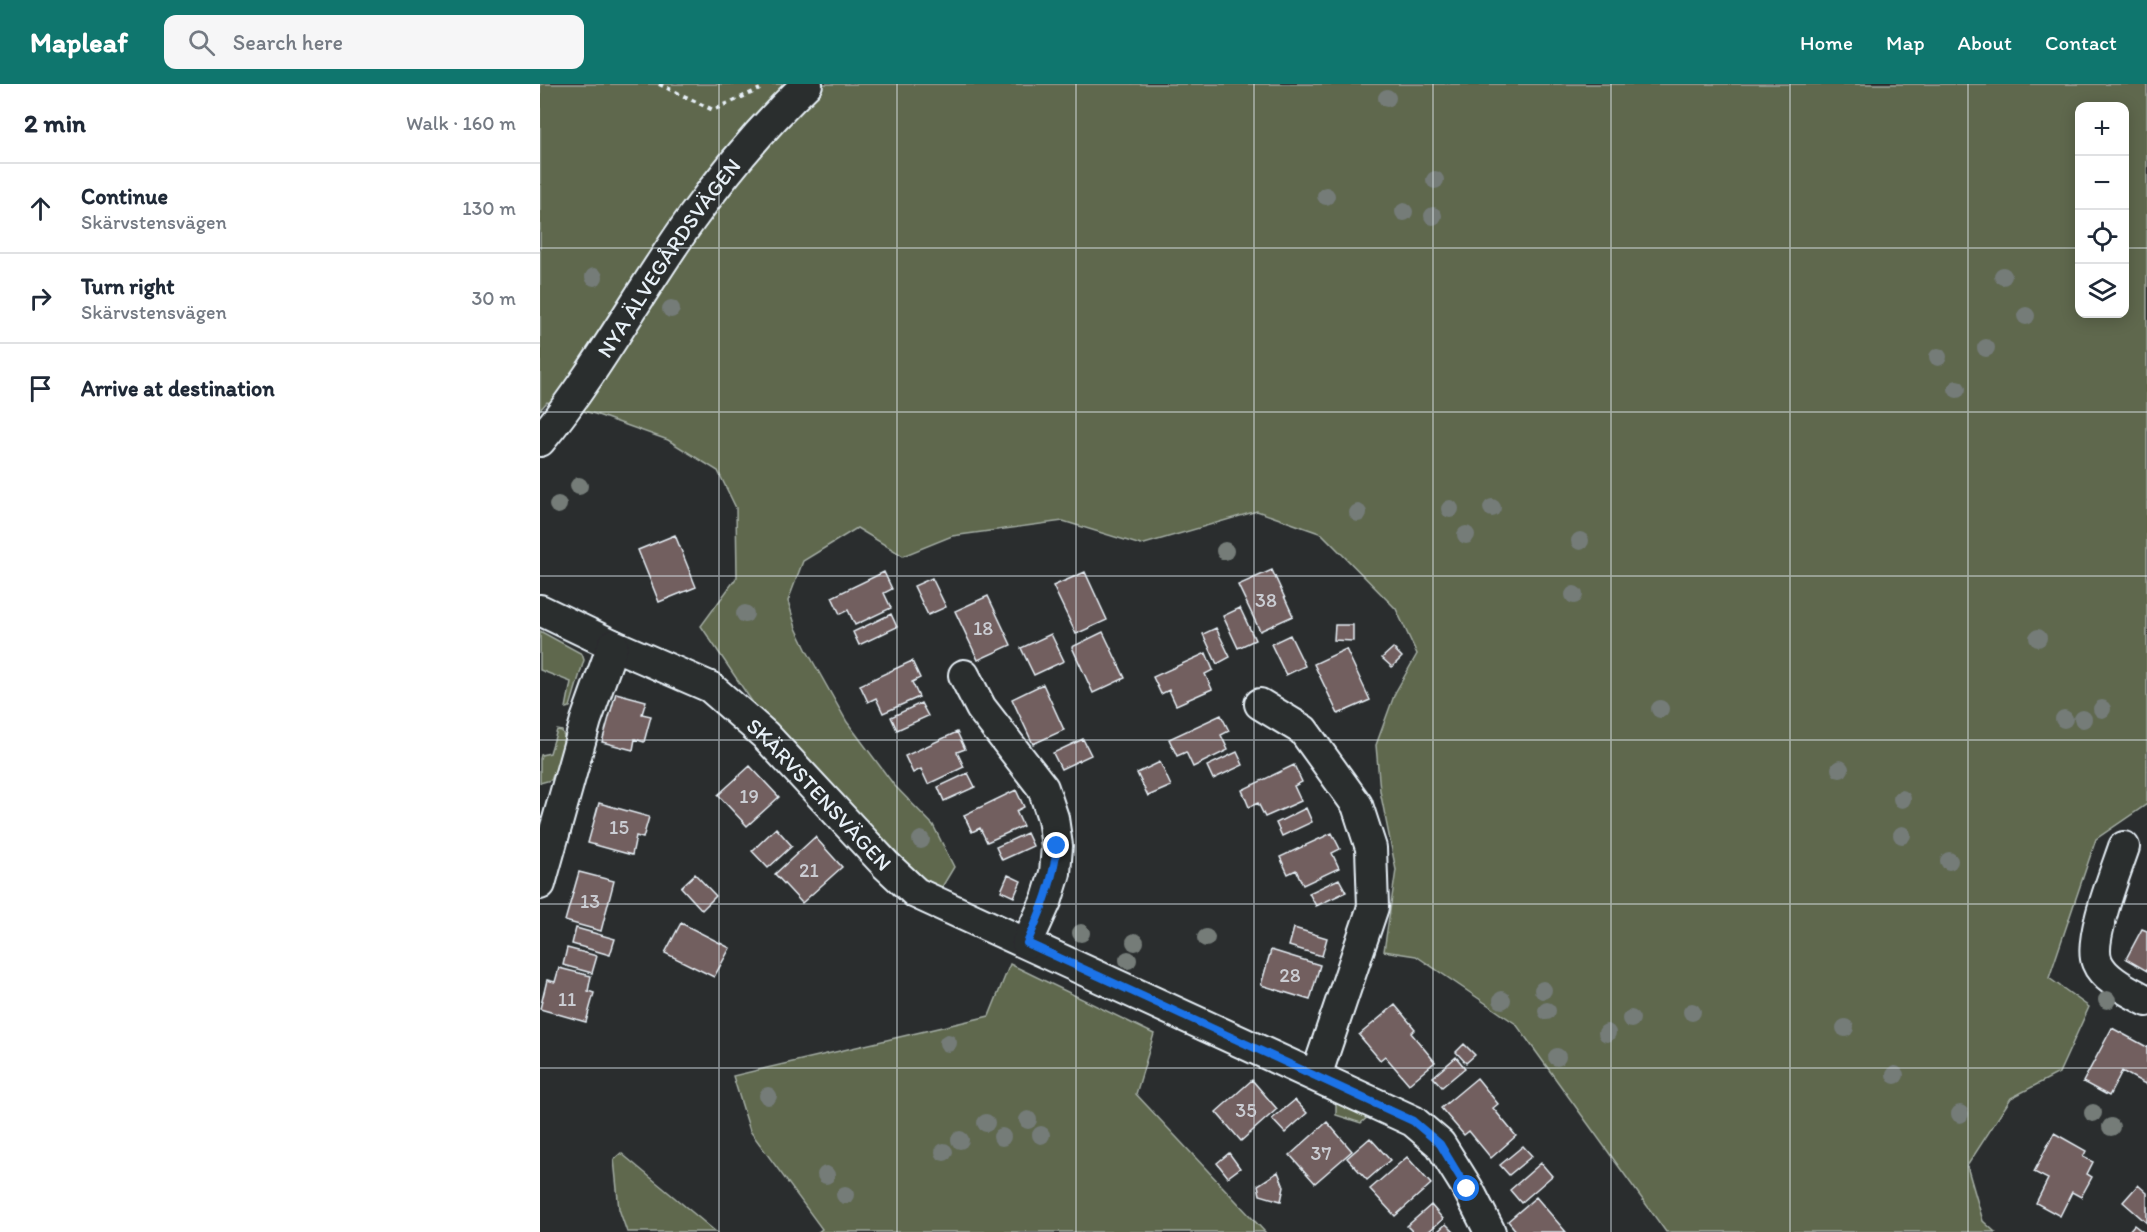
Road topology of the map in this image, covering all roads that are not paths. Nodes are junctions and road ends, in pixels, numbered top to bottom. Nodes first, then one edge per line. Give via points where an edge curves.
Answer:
1 (807, 84) edge
2 (540, 441) edge
3 (540, 610) edge
4 (614, 645) junction
5 (964, 675) dead end
6 (1260, 704) dead end
7 (2124, 847) dead end
8 (540, 884) edge
9 (1027, 943) junction
10 (2147, 1001) edge
11 (1316, 1076) junction
12 (1490, 1232) edge

1 - 2 street, NYA ÄLVEGÅRDSVÄGEN via 728,170 688,224 569,406
3 - 4 street, SKÄRVSTENSVÄGEN
4 - 8 street via 586,720
4 - 9 street, SKÄRVSTENSVÄGEN via 710,687 765,735 915,893
5 - 9 street via 981,708 1042,788 1053,818 1057,846 1054,873
6 - 11 street via 1303,730 1358,805 1371,848 1373,907
7 - 10 street via 2094,949 2097,963 2106,975
9 - 11 street, SKÄRVSTENSVÄGEN
11 - 12 street, SKÄRVSTENSVÄGEN via 1413,1121 1440,1144

